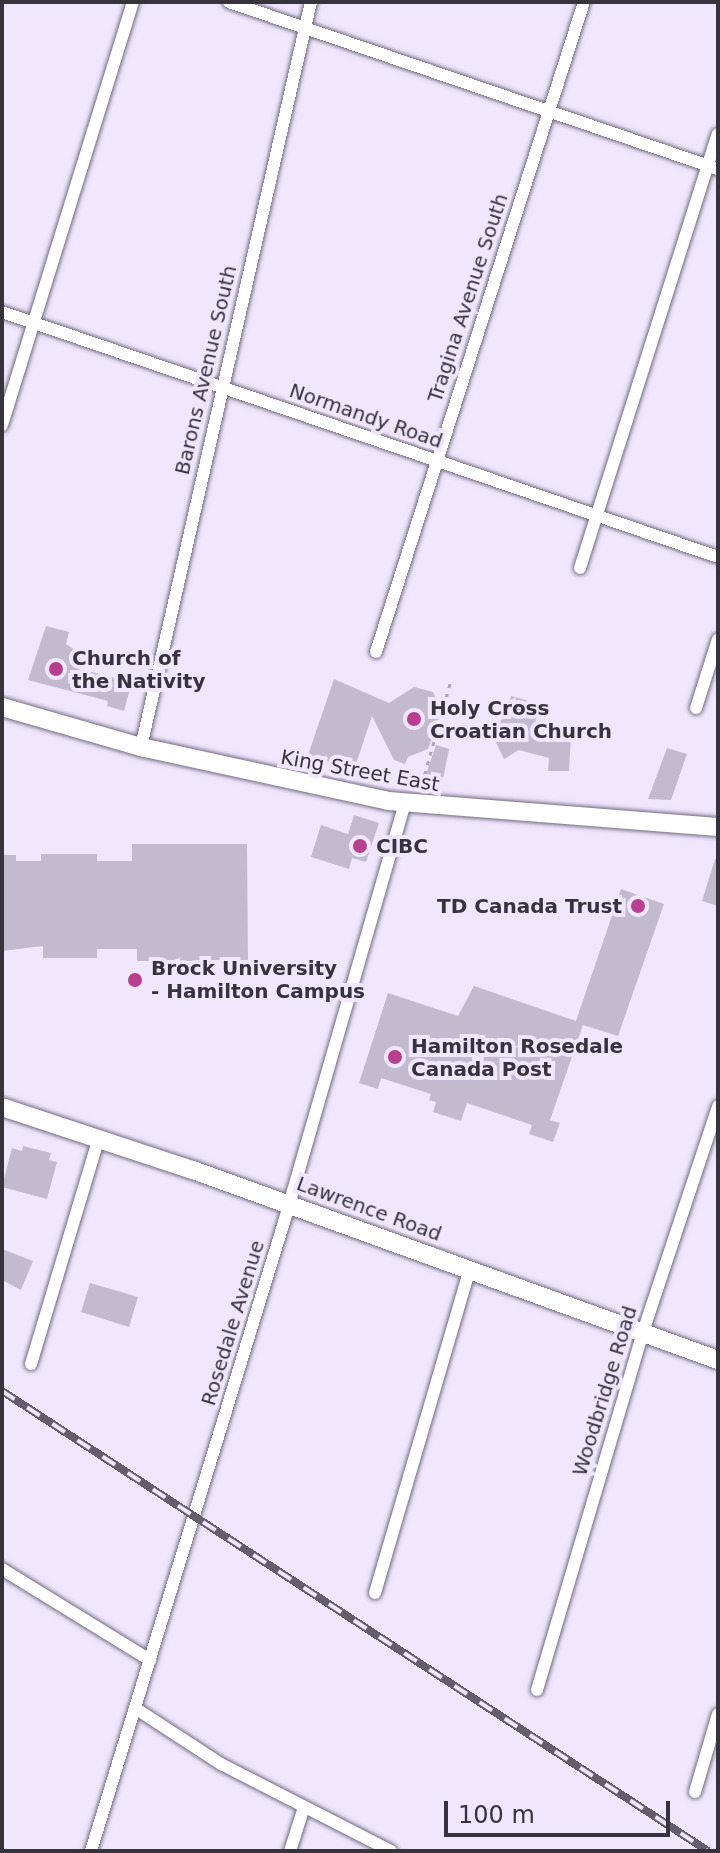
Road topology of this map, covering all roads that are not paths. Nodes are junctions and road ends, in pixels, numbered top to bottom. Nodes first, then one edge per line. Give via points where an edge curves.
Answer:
1 (133, 2) edge
2 (229, 2) edge
3 (311, 2) edge
4 (584, 2) edge
5 (304, 27) junction
6 (549, 110) junction
7 (718, 134) edge
8 (713, 167) edge
9 (2, 312) edge
10 (33, 322) junction
11 (222, 387) junction
12 (2, 425) edge
13 (436, 462) junction
14 (597, 517) junction
15 (718, 557) edge
16 (580, 568) dead end
17 (718, 639) edge
18 (376, 652) dead end
19 (2, 707) edge
20 (696, 708) dead end
21 (141, 747) junction
22 (405, 804) junction
23 (718, 827) edge
24 (718, 1106) edge
25 (2, 1107) edge
26 (99, 1138) junction
27 (290, 1204) junction
28 (470, 1269) junction
29 (643, 1332) junction
30 (718, 1360) edge
31 (31, 1364) dead end
32 (2, 1569) edge
33 (375, 1593) dead end
34 (150, 1660) junction
35 (537, 1690) dead end
36 (135, 1708) junction
37 (718, 1714) edge
38 (695, 1792) dead end
39 (304, 1807) junction
40 (91, 1851) edge
41 (290, 1851) edge
42 (391, 1851) edge

1 - 10 street
2 - 5 street
3 - 5 street, Barons Avenue South
4 - 6 street, Tragina Avenue South
5 - 6 street
5 - 11 street, Barons Avenue South
6 - 8 street
6 - 13 street, Tragina Avenue South
7 - 8 street
8 - 14 street
9 - 10 street, Normandy Road
10 - 11 street, Normandy Road
10 - 12 street
11 - 13 street, Normandy Road
11 - 21 street, Barons Avenue South
13 - 14 street, Normandy Road
13 - 18 street, Tragina Avenue South
14 - 15 street, Normandy Road
14 - 16 street
17 - 20 street
19 - 21 street, King Street East
21 - 22 street, King Street East
22 - 23 street, King Street East
22 - 27 street, Rosedale Avenue
24 - 29 street, Woodbridge Road
25 - 26 street, Lawrence Road
26 - 27 street, Lawrence Road
26 - 31 street
27 - 28 street, Lawrence Road
27 - 34 street, Rosedale Avenue
28 - 29 street, Lawrence Road
28 - 33 street
29 - 30 street, Lawrence Road
29 - 35 street, Woodbridge Road
32 - 34 street
34 - 36 street, Rosedale Avenue
36 - 39 street via 221,1764
36 - 40 street, Rosedale Avenue
37 - 38 street
39 - 41 street
39 - 42 street

